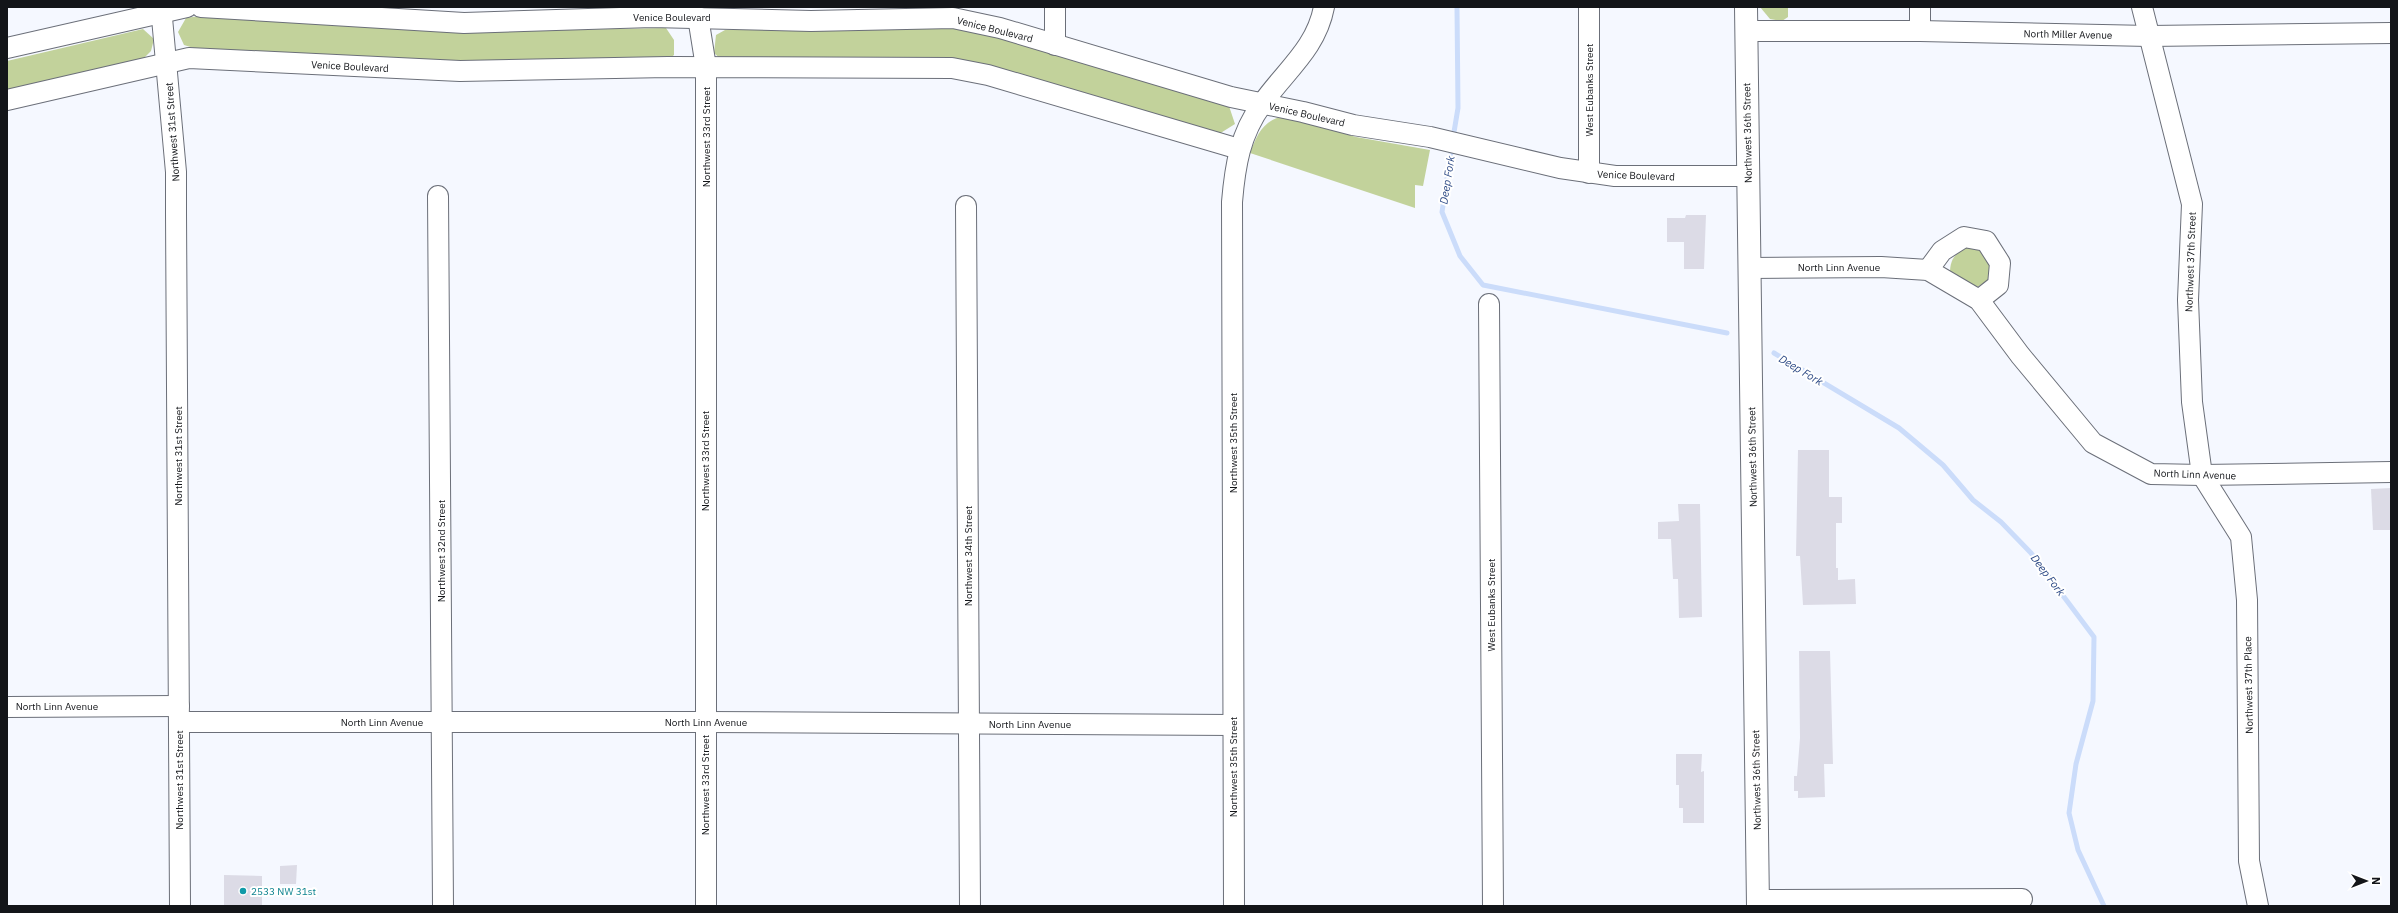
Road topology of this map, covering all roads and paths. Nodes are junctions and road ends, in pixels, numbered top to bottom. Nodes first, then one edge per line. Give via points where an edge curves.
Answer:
1 (187, 7) edge
2 (201, 7) edge
3 (1054, 7) edge
4 (1324, 7) edge
5 (1589, 7) edge
6 (1746, 7) edge
7 (1920, 7) edge
8 (2142, 7) edge
9 (162, 10) edge
10 (649, 12) edge
11 (555, 13) edge
12 (783, 14) edge
13 (698, 17) junction
14 (1746, 31) junction
15 (1920, 31) junction
16 (2391, 33) edge
17 (2149, 36) junction
18 (1055, 45) junction
19 (7, 48) edge
20 (166, 62) junction
21 (706, 67) junction
22 (7, 100) edge
23 (1262, 104) junction
24 (1239, 149) junction
25 (1589, 173) junction
26 (1748, 176) junction
27 (438, 196) dead end
28 (966, 206) dead end
29 (1749, 268) junction
30 (1928, 270) junction
31 (1979, 300) junction
32 (1489, 304) dead end
33 (2391, 472) edge
34 (2202, 476) junction
35 (7, 706) edge
36 (179, 714) junction
37 (442, 722) junction
38 (705, 722) junction
39 (969, 724) junction
40 (1233, 725) junction
41 (2022, 899) dead end
42 (1906, 902) edge
43 (1758, 903) edge
44 (180, 906) edge
45 (444, 906) edge
46 (706, 906) edge
47 (970, 906) edge
48 (1234, 906) edge
49 (1493, 906) edge
50 (2258, 906) edge

1 - 9 street
2 - 11 street, Venice Boulevard via 464,23
3 - 18 street
4 - 23 street, Northwest 35th Street via 1307,50
5 - 25 street, West Eubanks Street
6 - 14 street, Northwest 36th Street
7 - 15 street
8 - 17 street, Northwest 37th Street
9 - 19 street
9 - 20 street, Northwest 31st Street
10 - 11 street, Venice Boulevard
10 - 13 street, Venice Boulevard
12 - 13 street, Venice Boulevard
12 - 18 street, Venice Boulevard via 953,18 1000,28
13 - 21 street, Northwest 33rd Street
14 - 15 street, North Miller Avenue
14 - 26 street, Northwest 36th Street
15 - 17 street, North Miller Avenue
16 - 17 street, North Miller Avenue
17 - 34 street, Northwest 37th Street via 2192,204 2188,300 2192,402
18 - 23 street, Venice Boulevard
20 - 21 street, Venice Boulevard via 189,58 460,71
20 - 22 street, Venice Boulevard
20 - 36 street, Northwest 31st Street via 176,172
21 - 24 street, Venice Boulevard via 952,68 988,76
21 - 38 street, Northwest 33rd Street
23 - 24 street, Northwest 35th Street via 1248,126
23 - 25 street, Venice Boulevard
24 - 40 street, Northwest 35th Street via 1232,202
25 - 26 street, Venice Boulevard via 1638,177
26 - 29 street, Northwest 36th Street
27 - 37 street, Northwest 32nd Street
28 - 39 street, Northwest 34th Street
29 - 30 street, North Linn Avenue via 1881,267
29 - 43 street, Northwest 36th Street
30 - 31 street, North Linn Avenue
30 - 31 street via 1942,252 1964,238 1986,241 2000,263 1998,285
31 - 34 street, North Linn Avenue via 2020,355 2093,443 2152,474
32 - 49 street, West Eubanks Street
33 - 34 street, North Linn Avenue
34 - 50 street, Northwest 37th Place via 2241,537 2247,600 2249,861
35 - 36 street, North Linn Avenue
36 - 37 street, North Linn Avenue
36 - 44 street, Northwest 31st Street
37 - 38 street, North Linn Avenue
37 - 45 street, Northwest 32nd Street
38 - 39 street, North Linn Avenue
38 - 46 street, Northwest 33rd Street
39 - 40 street, North Linn Avenue
39 - 47 street, Northwest 34th Street
40 - 48 street, Northwest 35th Street
41 - 42 street
42 - 43 street

